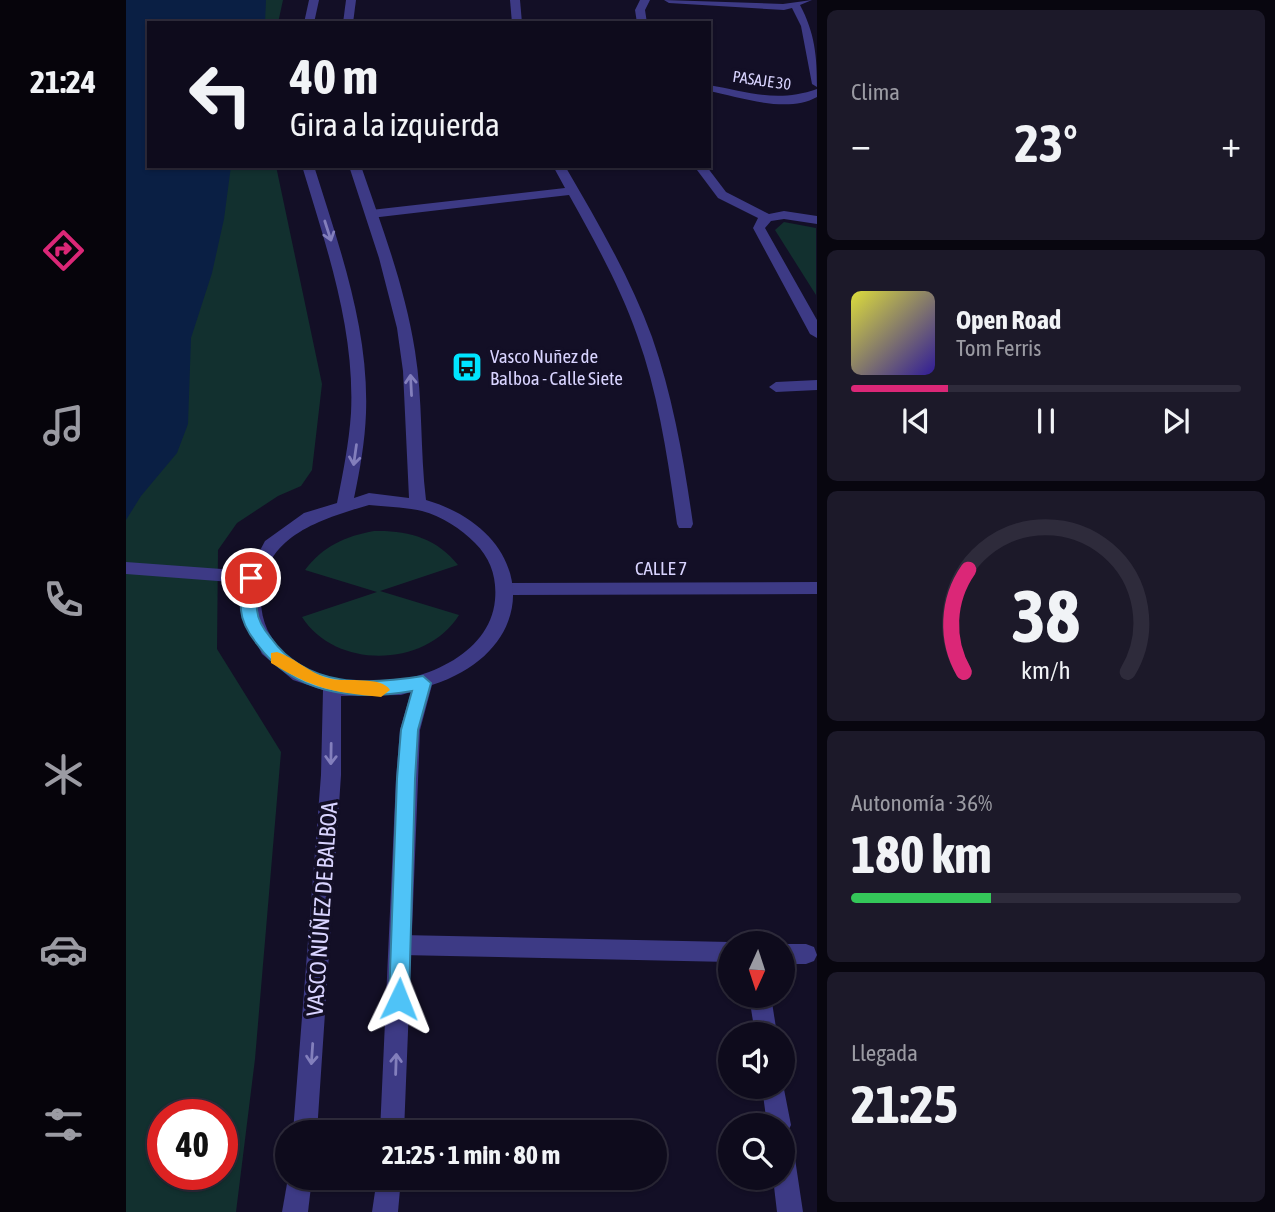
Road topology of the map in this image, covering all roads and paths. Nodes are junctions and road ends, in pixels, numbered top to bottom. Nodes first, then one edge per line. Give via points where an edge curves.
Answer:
1 (314, 0) edge
2 (351, 0) edge
3 (515, 0) edge
4 (645, 0) edge
5 (669, 0) edge
6 (807, 0) edge
7 (795, 5) junction
8 (309, 21) edge
9 (348, 21) edge
10 (517, 21) edge
11 (642, 21) edge
12 (817, 84) edge
13 (711, 88) edge
14 (814, 97) edge
15 (309, 168) edge
16 (356, 168) edge
17 (560, 168) edge
18 (703, 170) dead end
19 (573, 191) junction
20 (371, 214) junction
21 (767, 218) junction
22 (817, 220) edge
23 (817, 334) edge
24 (817, 385) edge
25 (776, 387) dead end
26 (418, 502) junction
27 (345, 503) junction
28 (685, 524) dead end
29 (126, 568) edge
30 (251, 578) junction
31 (817, 588) edge
32 (507, 589) junction
33 (423, 683) junction
34 (332, 686) junction
35 (401, 945) junction
36 (718, 952) edge
37 (795, 954) edge
38 (806, 954) dead end
39 (306, 1120) edge
40 (393, 1120) edge
41 (298, 1190) edge
42 (387, 1190) edge
43 (787, 1190) edge
44 (295, 1212) edge
45 (385, 1212) edge
46 (790, 1212) edge

1 - 8 street
2 - 9 street
3 - 10 street
4 - 11 street
5 - 7 street
6 - 7 street
7 - 12 street, PASAJE 30 via 806,26
13 - 14 street, PASAJE 30 via 789,101
15 -> 27 street via 345,286 358,353 357,446
16 - 20 street
17 - 19 street
18 - 21 street via 722,195
19 - 20 street
19 - 28 street via 645,337 676,455
26 -> 20 street via 403,320
21 - 22 street via 785,215
21 - 23 street via 759,228 761,233
24 - 25 street
26 - 27 street via 369,499
26 - 32 street via 452,514 481,534 500,559
27 - 30 street via 309,516 279,536
29 - 30 street
30 - 34 street via 249,611 262,643 291,669
31 - 32 street, CALLE 7
32 - 33 street via 497,626 485,644 447,673
33 - 34 street via 377,690
33 - 35 street via 410,730
34 -> 39 street, VASCO NÚÑEZ DE BALBOA via 331,775
35 - 36 street
40 -> 35 street
37 - 38 street
41 - 44 street
42 - 45 street
43 - 46 street

